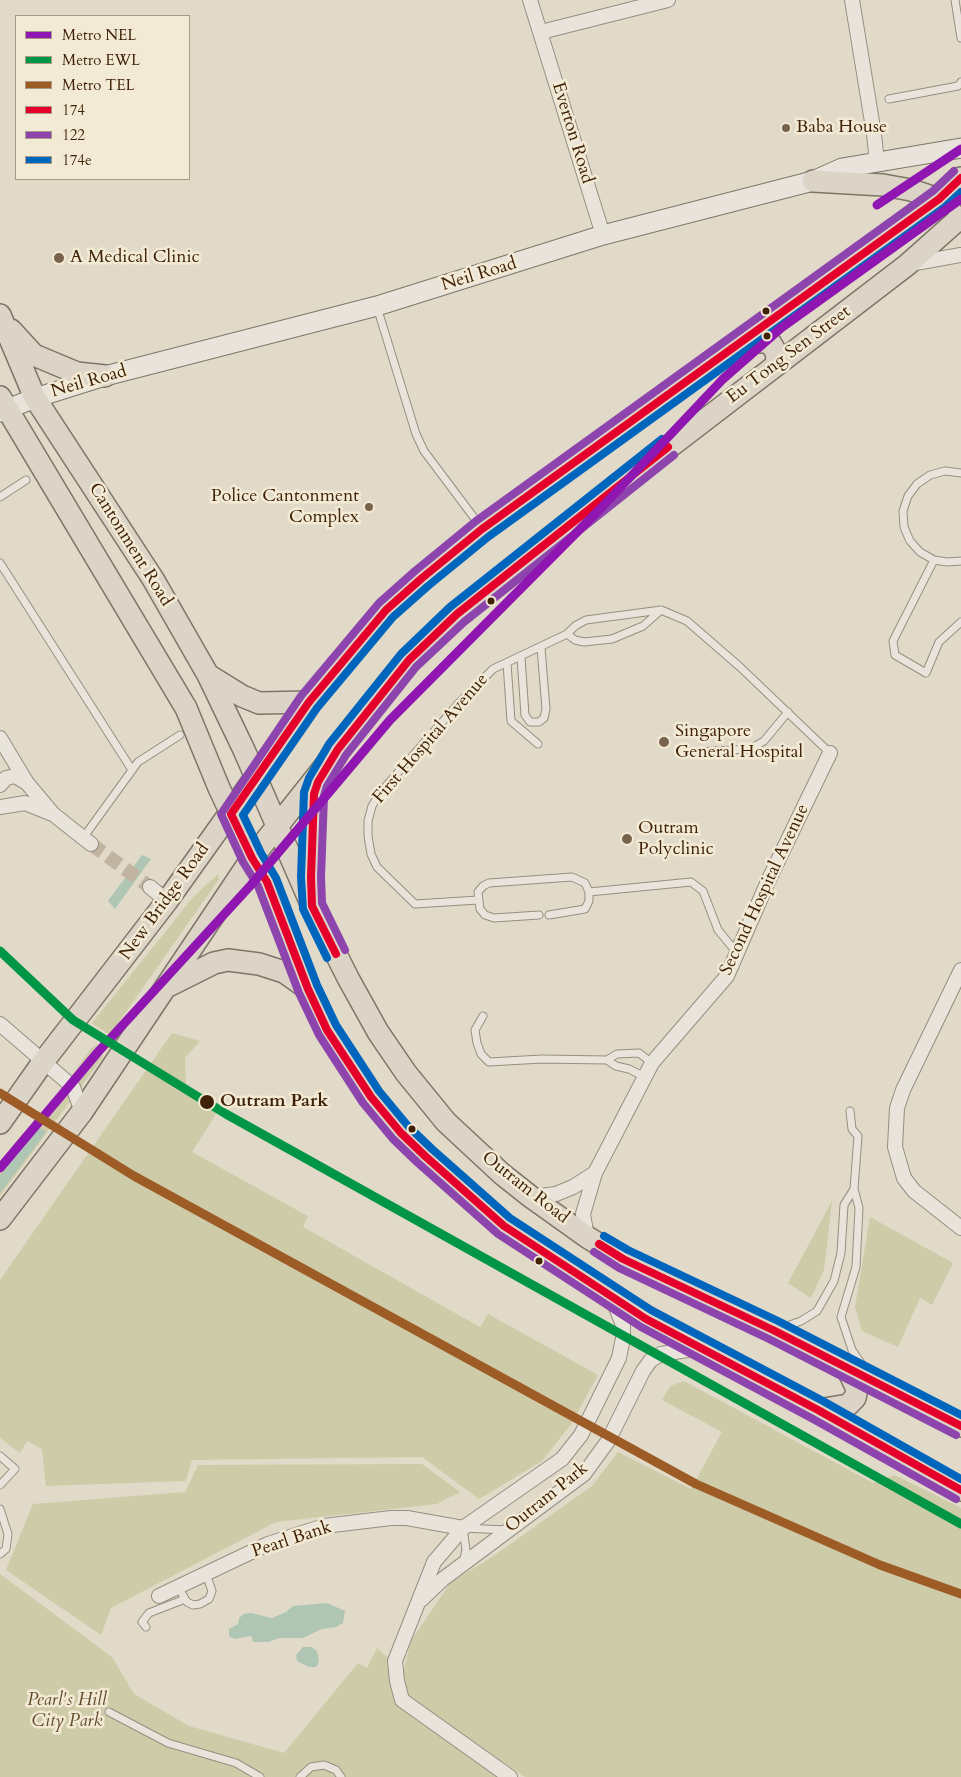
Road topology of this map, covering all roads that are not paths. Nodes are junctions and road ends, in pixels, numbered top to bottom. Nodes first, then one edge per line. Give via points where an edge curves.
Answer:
1 (530, 0) edge
2 (668, 0) edge
3 (852, 0) edge
4 (955, 0) edge
5 (541, 32) junction
6 (961, 38) edge
7 (961, 82) edge
8 (889, 98) dead end
9 (961, 148) edge
10 (872, 164) junction
11 (961, 178) edge
12 (813, 181) junction
13 (940, 199) junction
14 (961, 207) edge
15 (961, 217) edge
16 (603, 235) junction
17 (961, 255) edge
18 (906, 265) junction
19 (377, 306) junction
20 (1, 318) edge
21 (741, 342) junction
22 (776, 365) junction
23 (105, 376) junction
24 (35, 398) junction
25 (2, 406) edge
26 (961, 473) edge
27 (26, 480) dead end
28 (0, 497) edge
29 (482, 529) junction
30 (934, 560) junction
31 (961, 561) edge
32 (0, 563) edge
33 (661, 610) junction
34 (961, 622) edge
35 (567, 634) junction
36 (540, 648) junction
37 (521, 657) junction
38 (507, 663) junction
39 (208, 675) junction
40 (309, 702) junction
41 (788, 712) junction
42 (180, 735) dead end
43 (0, 738) edge
44 (538, 744) dead end
45 (338, 749) junction
46 (699, 752) dead end
47 (830, 752) joint
48 (132, 770) junction
49 (255, 778) junction
50 (27, 783) junction
51 (0, 786) edge
52 (0, 806) edge
53 (53, 814) junction
54 (231, 814) junction
55 (276, 824) junction
56 (87, 841) joint
57 (252, 858) junction
58 (150, 887) tunnel mouth
59 (589, 892) junction
60 (478, 900) junction
61 (167, 901) junction
62 (312, 906) junction
63 (548, 914) dead end
64 (539, 915) dead end
65 (737, 953) junction
66 (961, 970) edge
67 (168, 986) junction
68 (308, 989) junction
69 (483, 1016) dead end
70 (0, 1024) edge
71 (608, 1060) junction
72 (43, 1062) junction
73 (652, 1063) junction
74 (643, 1076) junction
75 (850, 1111) dead end
76 (82, 1112) junction
77 (0, 1123) edge
78 (594, 1173) junction
79 (854, 1190) junction
80 (532, 1197) junction
81 (0, 1219) edge
82 (961, 1228) edge
83 (587, 1237) junction
84 (611, 1296) junction
85 (773, 1330) junction
86 (701, 1348) junction
87 (848, 1370) junction
88 (878, 1385) junction
89 (818, 1410) junction
90 (961, 1426) edge
91 (0, 1456) edge
92 (0, 1485) edge
93 (961, 1490) edge
94 (0, 1509) edge
95 (463, 1528) junction
96 (508, 1530) junction
97 (0, 1554) edge
98 (463, 1564) junction
99 (206, 1574) junction
100 (181, 1593) junction
101 (159, 1596) dead end
102 (417, 1604) junction
103 (146, 1627) dead end
104 (110, 1712) dead end
105 (260, 1777) edge
106 (300, 1777) edge
107 (341, 1777) edge
108 (510, 1777) edge

1 - 5 street, Everton Road
2 - 5 street
3 - 10 street via 874,134 876,153
4 - 6 lane
5 - 16 street, Everton Road
7 - 8 lane via 958,86
9 - 10 main road, Neil Road
10 - 12 main road, Neil Road via 842,168
11 - 13 main road, New Bridge Road
12 - 13 main road via 883,186
12 - 16 main road, Neil Road
13 - 14 main road
13 - 21 main road, New Bridge Road
15 - 18 main road, Eu Tong Sen Street
16 - 19 main road, Neil Road
17 - 18 street
18 - 22 main road, Eu Tong Sen Street
19 - 23 main road, Neil Road
19 - 29 lane via 424,451
20 - 23 main road via 34,355 77,373
20 - 24 main road, Cantonment Road
21 - 22 main road via 770,342 777,354
21 - 29 main road, New Bridge Road
22 - 45 main road, Eu Tong Sen Street via 457,614 409,660
23 - 24 main road, Neil Road
24 - 25 main road, Neil Road
24 - 39 main road, Cantonment Road via 153,579
25 - 54 main road, Cantonment Road via 186,708
26 - 30 lane via 945,471 930,475 908,496 904,519 910,541
27 - 28 lane
29 - 40 main road, New Bridge Road via 386,610
30 - 31 lane
30 - 34 lane via 893,641 895,655 926,673 939,642
32 - 48 lane
33 - 35 lane, First Hospital Avenue via 586,620
33 - 35 lane via 643,626 612,639 584,642
33 - 41 lane via 686,621
35 - 36 lane, First Hospital Avenue
36 - 37 lane, First Hospital Avenue
36 - 37 lane via 546,714 539,722 530,722 526,715
37 - 38 lane, First Hospital Avenue
38 - 44 lane via 511,721
38 - 60 lane, First Hospital Avenue via 493,669 451,712 380,793 368,821 371,854 377,868 415,904
39 - 40 main road via 259,703
39 - 49 main road, Cantonment Road
40 - 49 main road, New Bridge Road
41 - 46 lane via 764,742 750,749
41 - 47 lane
42 - 48 lane via 138,762
43 - 50 street
45 - 55 main road, Eu Tong Sen Street
45 - 62 main road via 314,794
47 - 65 street, Second Hospital Avenue
48 - 56 lane
49 - 54 main road, New Bridge Road
49 - 55 main road, Outram Road
50 - 51 street via 15,776 6,778
50 - 53 street
52 - 53 street via 25,803
53 - 56 street
54 - 57 main road, Cantonment Road
54 - 61 main road, New Bridge Road
55 - 57 main road, Eu Tong Sen Street
55 - 62 main road, Outram Road
57 - 67 main road, Eu Tong Sen Street
57 - 68 main road via 267,882
58 - 61 street
59 - 60 lane via 586,884 572,877 489,883 478,892
59 - 63 lane via 590,901 585,909
59 - 65 lane via 691,882 703,891 718,930
60 - 64 lane via 485,915 494,918
61 - 72 main road, New Bridge Road
62 - 80 main road, Outram Road via 378,1032 406,1073 446,1122
65 - 73 street, Second Hospital Avenue via 727,976
66 - 82 street via 903,1090 897,1108 895,1147 904,1178 914,1191
67 - 68 main road via 214,963 238,961 284,972
67 - 76 main road, Eu Tong Sen Street
68 - 84 main road via 328,1030 371,1097 401,1133 487,1213
69 - 71 lane via 475,1030 481,1054 489,1062
70 - 72 street
71 - 73 lane via 617,1054 640,1053
71 - 74 lane
72 - 76 street via 73,1087
72 - 77 main road, New Bridge Road
73 - 74 street, Second Hospital Avenue
74 - 78 street, Second Hospital Avenue
75 - 79 lane via 852,1129 858,1136
76 - 81 main road, Eu Tong Sen Street
78 - 80 street, Second Hospital Avenue via 556,1194
78 - 83 street, Second Hospital Avenue via 584,1214
79 - 85 lane via 844,1205 841,1254 834,1281 816,1311 801,1321
79 - 88 lane via 859,1208 856,1267 841,1317 852,1350
80 - 83 main road, Outram Road
83 - 85 main road, Outram Road via 623,1259
84 - 86 main road
84 - 95 street, Outram Park via 623,1325 619,1358 581,1435 562,1458
85 - 87 main road, Outram Road
86 - 89 main road
86 - 96 street, Outram Park via 661,1354 651,1360 608,1441 584,1474
87 - 88 main road, Outram Road
87 - 89 main road via 857,1389 855,1398 848,1405
88 - 90 main road, Outram Road
89 - 93 main road
91 - 92 lane via 15,1469
94 - 97 lane via 8,1534 6,1549
95 - 96 lane, Pearl Bank
95 - 98 lane via 466,1550
95 - 99 street, Pearl Bank via 391,1518 324,1526 268,1544
95 - 102 street, Outram Park via 434,1562
96 - 98 street, Outram Park
98 - 102 street, Outram Park
99 - 100 street, Pearl Bank
99 - 100 lane via 212,1591 209,1598 193,1605
100 - 101 street, Pearl Bank
100 - 103 lane via 149,1613 142,1622
102 - 108 street, Outram Park via 395,1661 402,1700
104 - 105 lane via 168,1743 236,1763
106 - 107 lane via 311,1767 324,1765 336,1770

